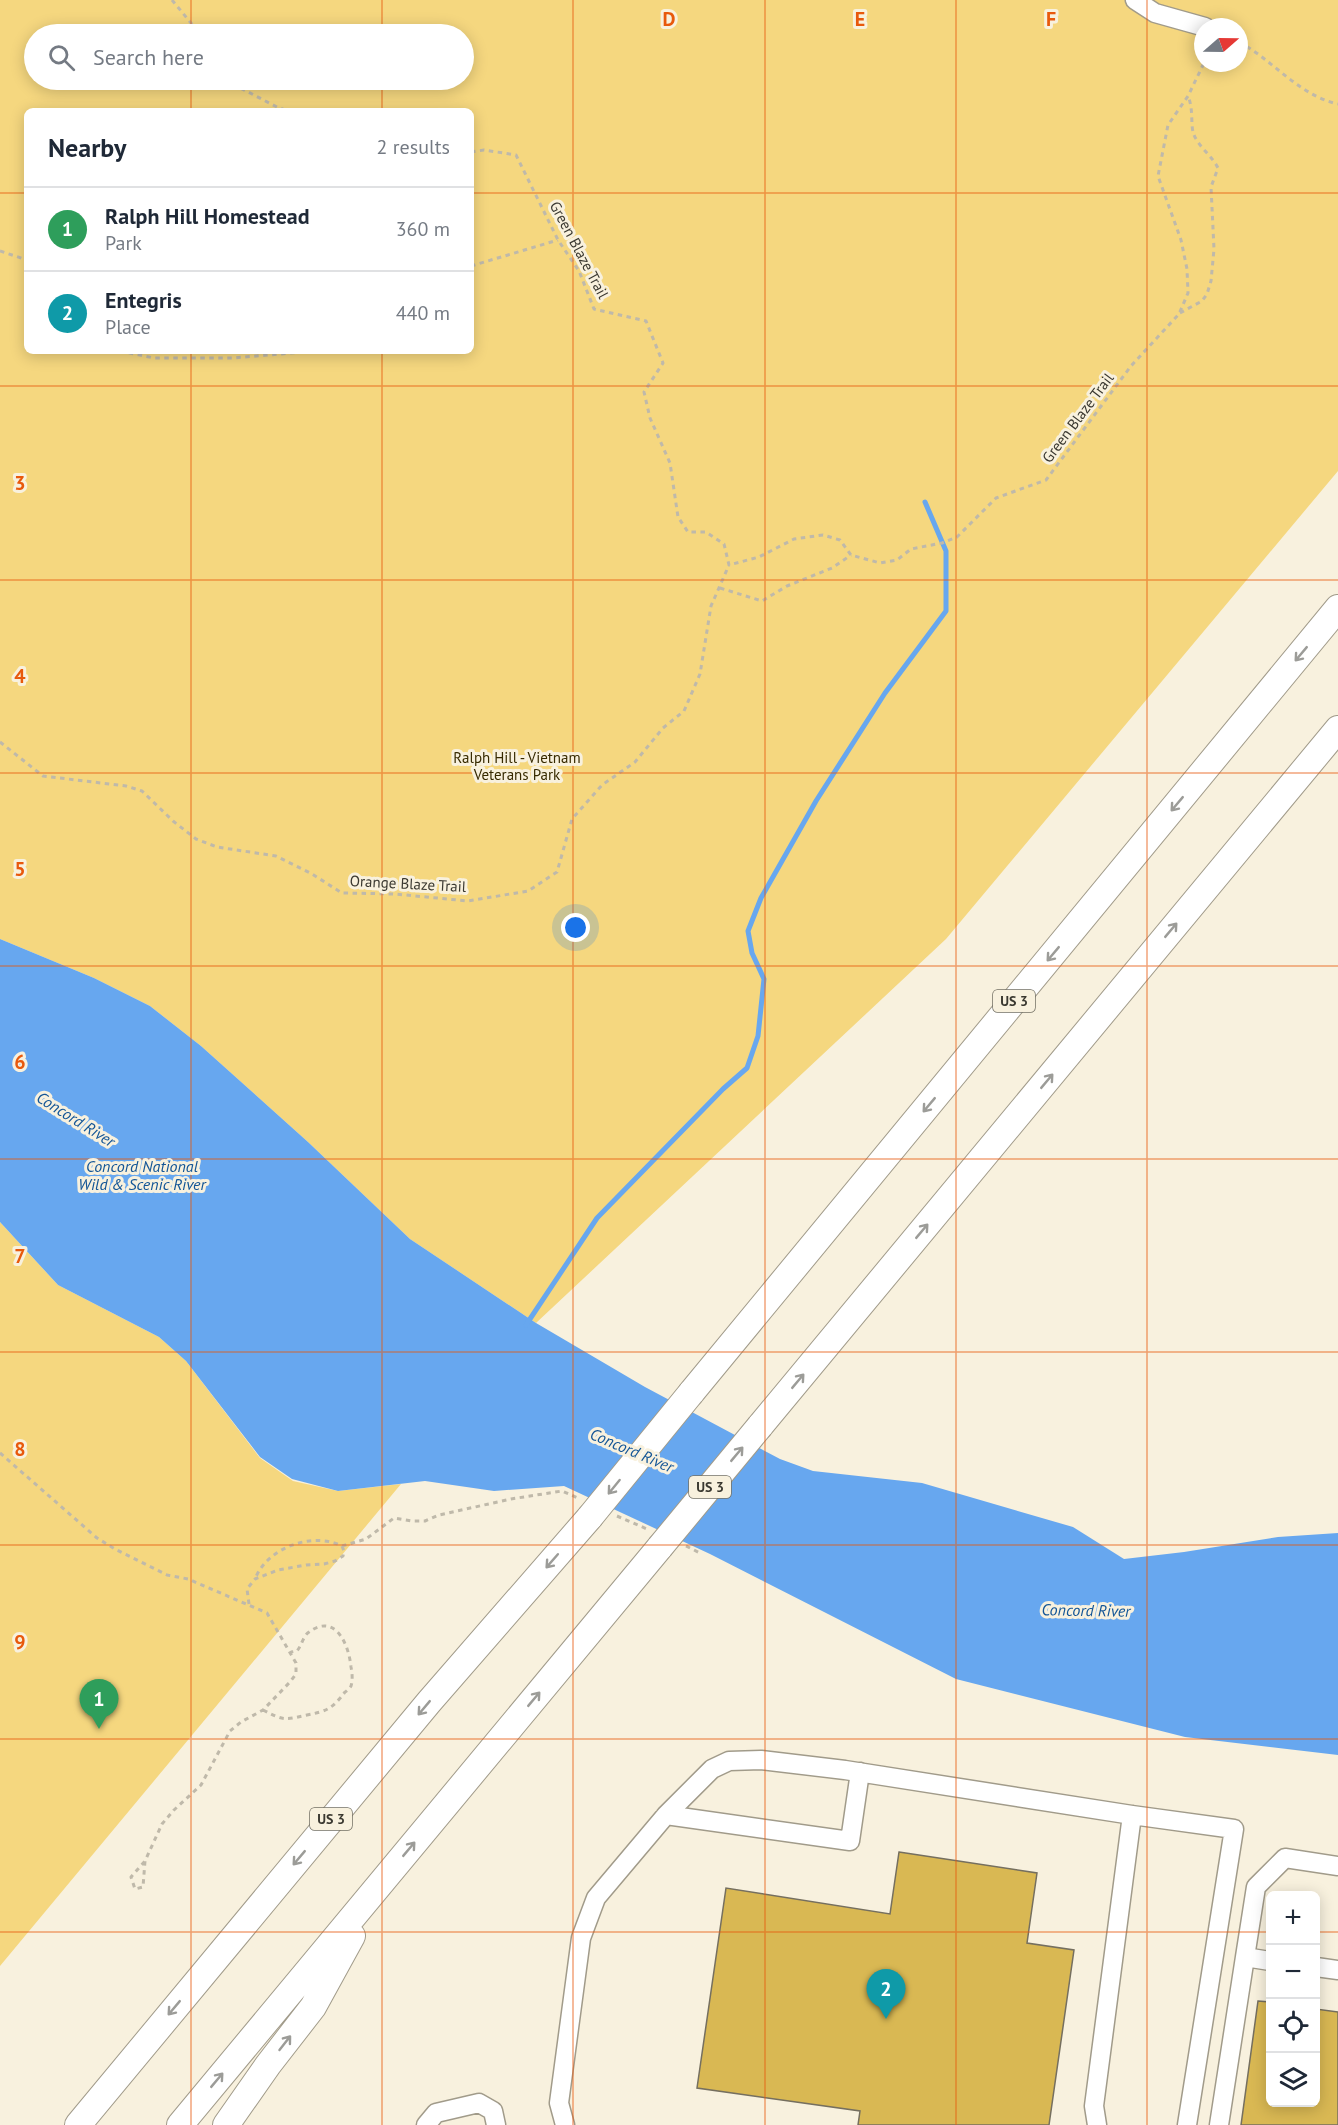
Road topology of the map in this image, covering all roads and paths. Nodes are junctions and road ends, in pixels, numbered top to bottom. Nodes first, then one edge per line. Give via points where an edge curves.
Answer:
1 (172, 0) edge
2 (1135, 0) edge
3 (192, 24) edge
4 (1194, 24) edge
5 (1248, 46) edge
6 (1200, 72) edge
7 (244, 90) edge
8 (1188, 96) junction
9 (1338, 104) edge
10 (280, 108) edge
11 (474, 152) edge
12 (558, 240) junction
13 (0, 251) edge
14 (24, 259) edge
15 (474, 265) edge
16 (1179, 314) junction
17 (135, 354) edge
18 (280, 354) edge
19 (852, 555) junction
20 (729, 565) junction
21 (720, 588) junction
22 (1338, 608) edge
23 (1338, 729) edge
24 (0, 742) edge
25 (0, 1453) edge
26 (587, 1509) junction
27 (616, 1515) dead end
28 (663, 1540) junction
29 (342, 1545) junction
30 (702, 1554) dead end
31 (255, 1579) junction
32 (249, 1604) junction
33 (291, 1652) junction
34 (263, 1710) junction
35 (860, 1772) junction
36 (666, 1815) junction
37 (1132, 1815) junction
38 (145, 1861) junction
39 (1338, 1866) edge
40 (383, 1880) junction
41 (1245, 1957) junction
42 (1266, 1960) edge
43 (1320, 1968) edge
44 (1338, 1970) edge
45 (78, 2125) edge
46 (180, 2125) edge
47 (226, 2125) edge
48 (426, 2125) edge
49 (496, 2125) edge
50 (565, 2125) edge
51 (1097, 2125) edge
52 (1187, 2125) edge
53 (1219, 2125) edge

1 - 3 path
2 - 4 lane via 1155,13
5 - 9 path via 1287,78
6 - 8 path, Green Blaze Trail
7 - 10 path
8 - 16 path, Green Blaze Trail via 1168,126 1158,176 1187,269 1188,293
8 - 16 path via 1193,107 1194,135 1218,168 1211,187 1214,249 1208,294
11 - 12 path, Green Blaze Trail via 516,155
12 - 15 path
12 - 20 path, Green Blaze Trail via 579,271 594,309 646,321 663,363 644,392 650,418 670,463 678,517 688,532 706,532 724,544
13 - 14 path
16 - 19 path, Green Blaze Trail via 1131,366 1046,480 996,498 957,537 942,543 911,549 897,560 880,563
17 - 18 path via 154,358
19 - 20 path, Green Blaze Trail via 840,540 823,535 794,539 759,557
19 - 21 path via 762,601
20 - 21 path, Orange Blaze Trail
21 - 24 path, Orange Blaze Trail via 711,606 700,675 684,711 663,728 635,762 602,784 572,819 556,872 528,891 468,901 342,893 276,856 217,847 196,838 142,791 43,776
22 -> 26 highway, US 3, bridge via 691,1393
28 -> 23 highway, US 3, bridge
25 - 32 path via 97,1538 115,1549 167,1575 188,1579
26 - 29 path via 562,1491 511,1499 425,1521 394,1518 366,1539
26 -> 45 highway, US 3
27 - 28 path
28 - 30 path
40 -> 28 highway, US 3
29 - 31 path via 312,1540 284,1549 263,1565
29 - 31 path via 342,1556 335,1561 279,1570
31 - 32 path via 246,1589
32 - 33 path via 267,1613
33 - 34 path via 296,1674
33 - 34 path via 302,1646 310,1631 333,1628 348,1647 351,1686 332,1706 295,1719 282,1719
34 - 38 path via 230,1731 201,1785 162,1824
35 - 36 lane via 761,1760 729,1761 712,1769
35 - 36 lane via 850,1841
35 - 37 lane
36 - 50 lane via 596,1898 581,1938 559,2103
37 - 51 lane via 1094,2106
37 - 52 lane via 1234,1829
38 - 38 path via 131,1877 135,1889 143,1887
39 - 41 lane via 1285,1858 1256,1887
46 -> 40 highway, US 3
47 -> 40 highway via 313,2007
41 - 42 lane
41 - 53 lane
43 - 44 lane
48 - 49 lane via 436,2113 479,2103 493,2111

